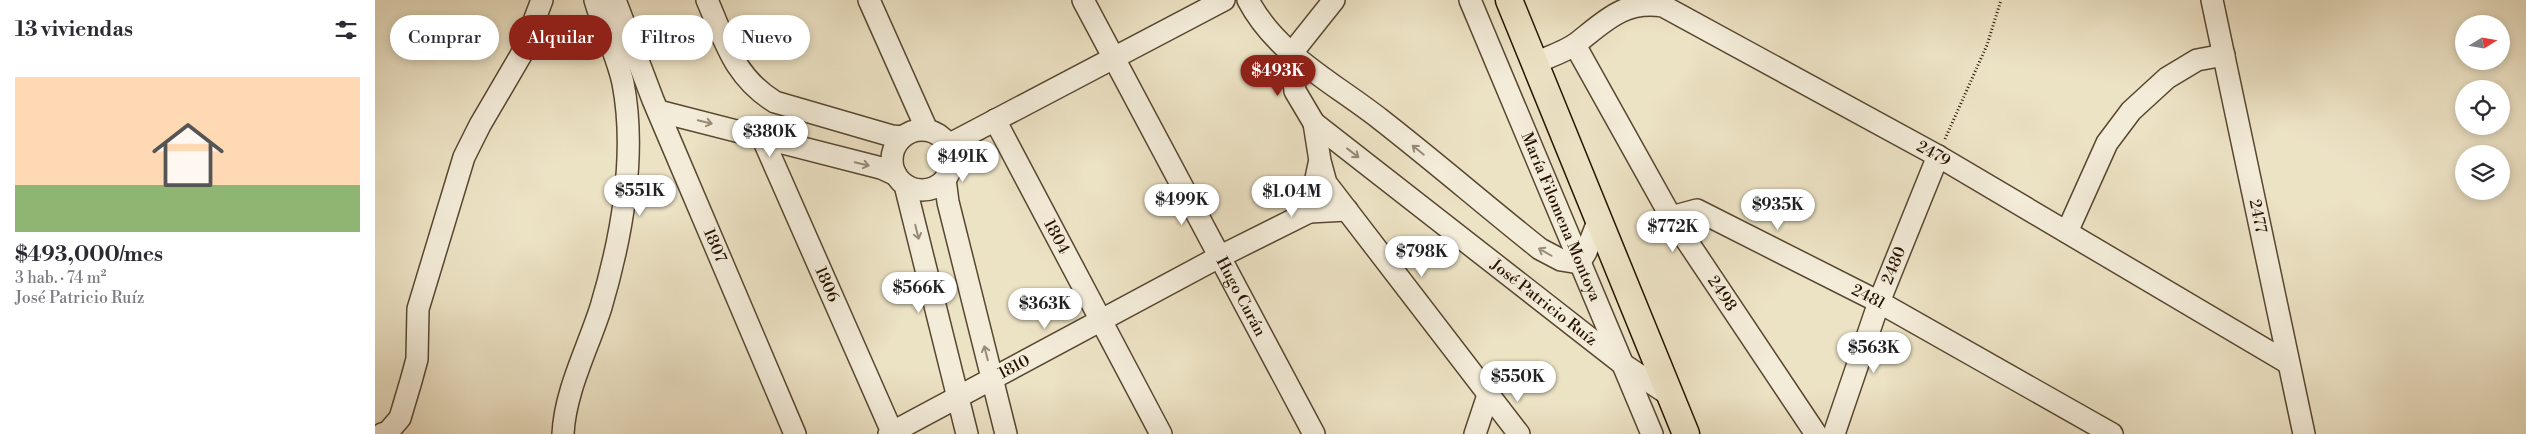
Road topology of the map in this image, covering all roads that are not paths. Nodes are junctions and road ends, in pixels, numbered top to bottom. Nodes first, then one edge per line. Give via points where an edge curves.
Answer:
1 (595, 0) edge
2 (615, 0) edge
3 (707, 0) edge
4 (869, 0) edge
5 (1083, 0) edge
6 (1224, 0) edge
7 (1234, 0) edge
8 (1248, 0) edge
9 (1334, 0) edge
10 (1470, 0) edge
11 (1509, 0) edge
12 (2212, 0) edge
13 (542, 1) edge
14 (1275, 37) junction
15 (1575, 45) junction
16 (1291, 54) junction
17 (2224, 55) junction
18 (1113, 58) junction
19 (1535, 63) junction
20 (658, 111) junction
21 (995, 120) junction
22 (1314, 123) junction
23 (927, 130) junction
24 (763, 137) junction
25 (902, 137) junction
26 (947, 145) junction
27 (1938, 156) junction
28 (1320, 161) junction
29 (945, 179) junction
30 (900, 180) junction
31 (1347, 210) junction
32 (1309, 212) junction
33 (1671, 217) junction
34 (1599, 219) junction
35 (2067, 232) junction
36 (1219, 257) junction
37 (1579, 263) junction
38 (1879, 302) junction
39 (1100, 321) junction
40 (2288, 363) junction
41 (1624, 365) junction
42 (992, 379) junction
43 (1489, 395) junction
44 (1671, 396) junction
45 (958, 397) junction
46 (890, 433) edge
47 (382, 434) edge
48 (563, 434) edge
49 (795, 434) edge
50 (967, 434) edge
51 (1006, 434) edge
52 (1161, 434) edge
53 (1314, 434) edge
54 (1475, 434) edge
55 (1519, 434) edge
56 (1652, 434) edge
57 (1686, 434) edge
58 (1816, 434) edge
59 (1834, 434) edge
60 (2112, 434) edge
61 (2304, 434) edge

1 - 48 street via 622,80 627,110 625,193 609,280 569,399
2 - 20 street, 1807
3 - 25 street via 741,73 769,98
4 - 23 street
5 - 18 street, Hugo Curán
6 - 18 street
7 - 14 street via 1249,25
8 - 14 street
9 - 16 street
10 - 37 street, María Filomena Montoya
11 - 19 main road
12 - 17 street, 2477
13 - 47 street via 521,55 464,157 418,309 417,359 408,391 400,418
14 - 16 street
15 - 19 street, 2479
15 - 27 street, 2479 via 1617,10 1649,1
15 - 33 street, 2498
16 - 22 street, José Patricio Ruíz via 1295,91
37 -> 16 street via 1561,260 1539,249 1379,118
17 - 35 street via 2197,60 2167,78 2131,111 2107,143
17 - 40 street, 2477
18 - 21 street
18 - 36 street, Hugo Curán
19 - 34 main road
20 -> 24 street
20 - 49 street, 1807
21 - 26 street
21 - 39 street, 1804
22 - 28 street
22 -> 41 street, José Patricio Ruíz
23 - 25 street via 912,131
23 - 26 street via 939,135
24 -> 30 street via 881,168
24 - 46 street, 1806
25 - 30 street via 892,155 892,166
26 - 29 street via 952,158
27 - 35 street, 2479
27 - 38 street, 2480
28 - 31 street via 1326,183
28 - 32 street
29 - 30 street via 926,190 915,189
42 -> 29 street
30 -> 45 street
31 - 32 street
31 - 43 street
32 - 36 street, 1810
33 - 38 street, 2481 via 1697,210
33 - 58 street, 2498
34 - 37 street
34 - 44 main road
35 - 40 street, 2479
36 - 39 street, 1810
36 - 53 street, Hugo Curán
37 - 41 street, María Filomena Montoya
38 - 59 street, 2480
38 - 60 street, 2481
39 - 42 street, 1810
39 - 52 street, 1804
40 - 61 street, 2477
41 - 44 street, José Patricio Ruíz
41 - 56 street, María Filomena Montoya
42 - 45 street, 1810
42 - 51 street
43 - 54 street
43 - 55 street
44 - 57 main road
45 - 46 street, 1810
45 - 50 street

